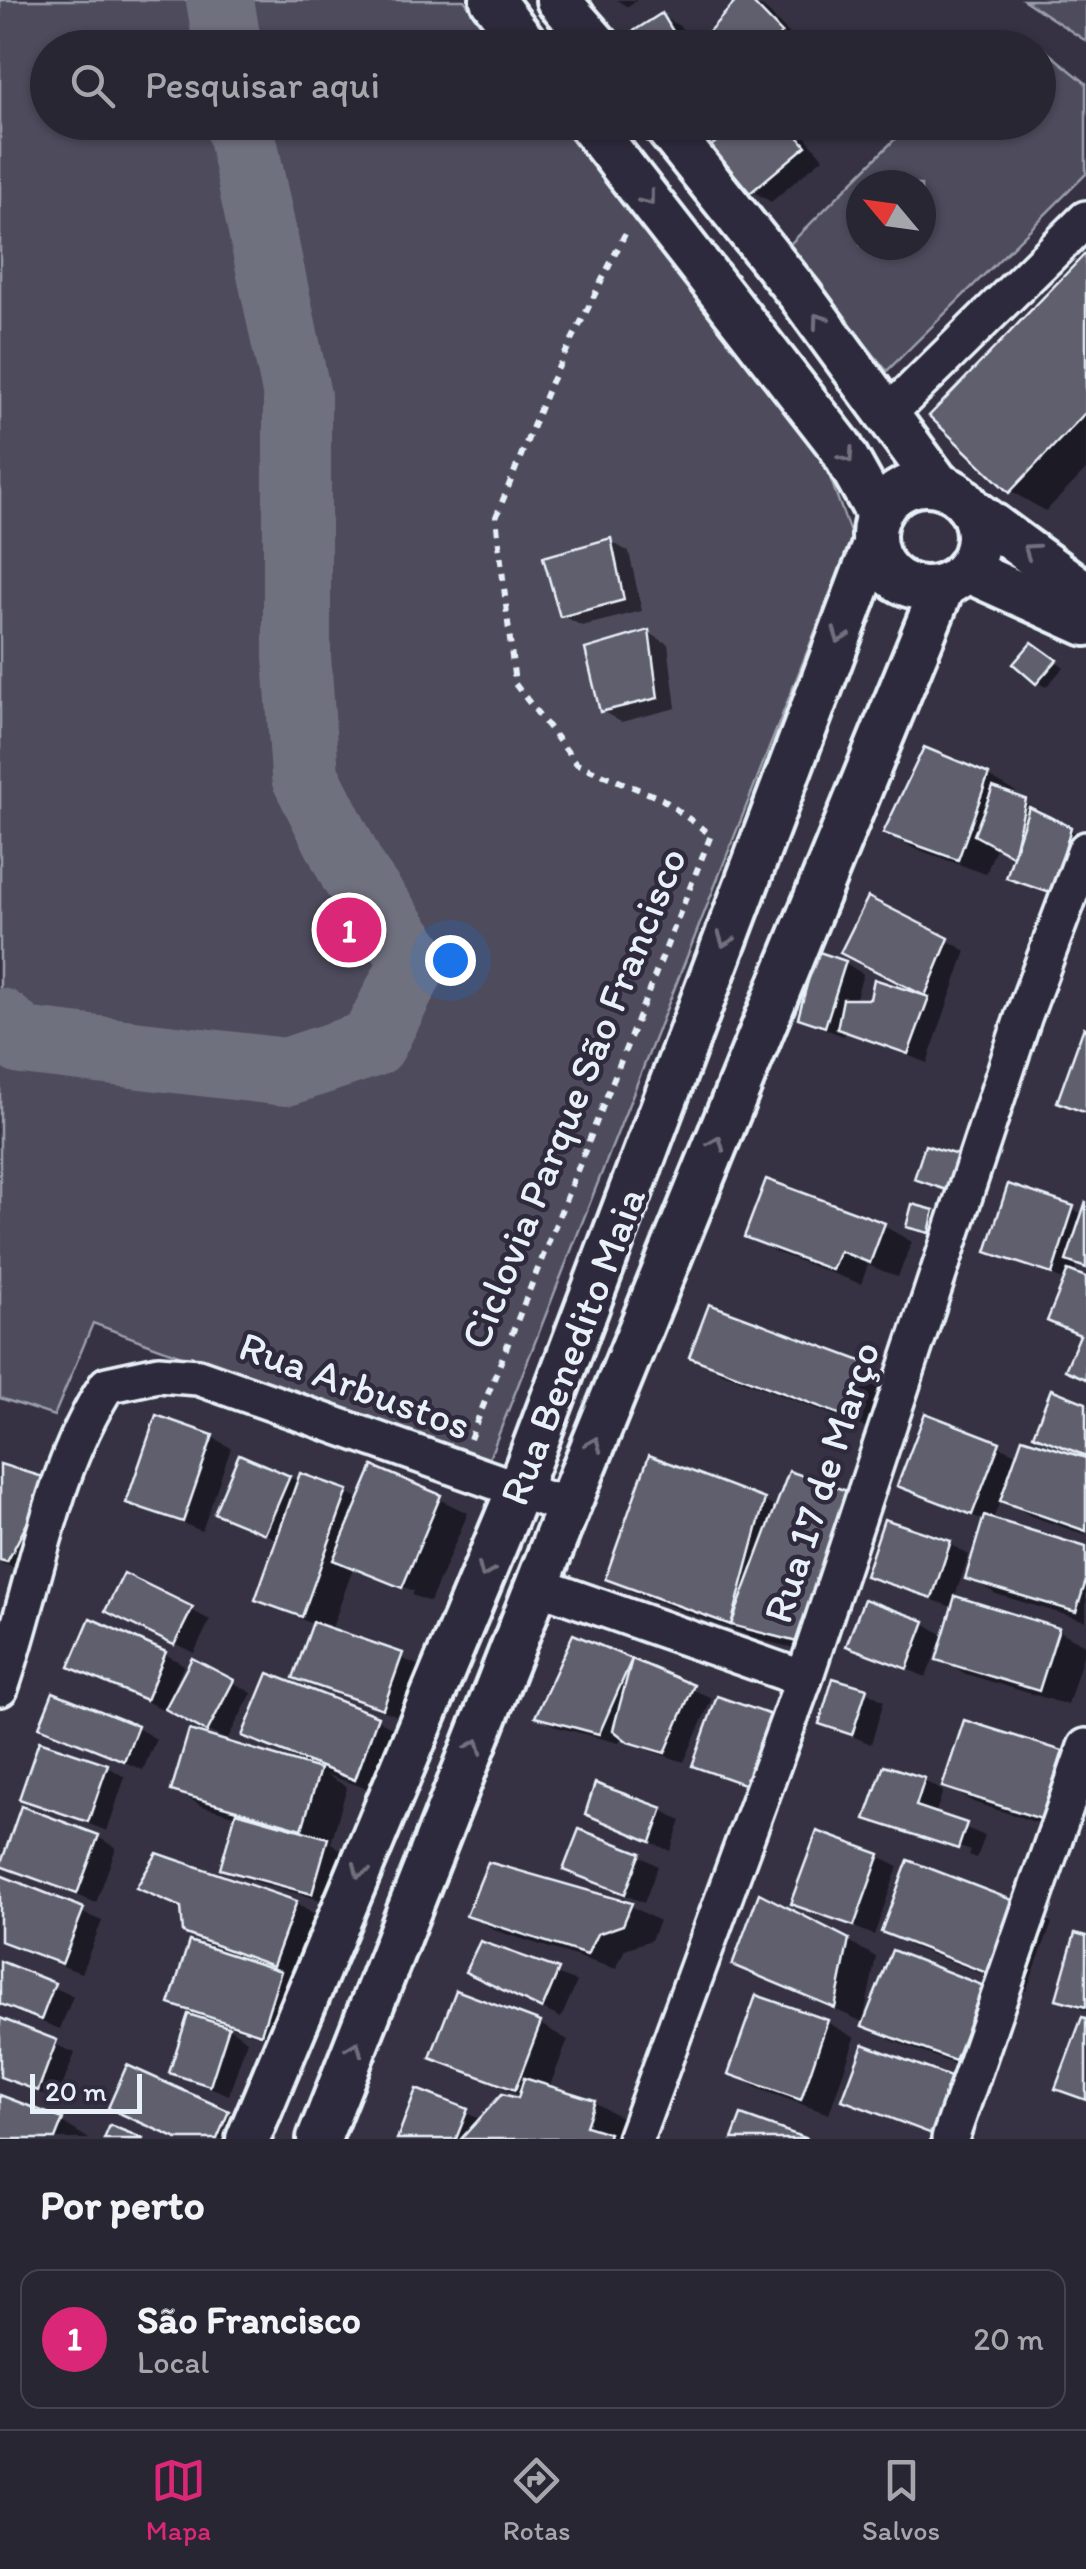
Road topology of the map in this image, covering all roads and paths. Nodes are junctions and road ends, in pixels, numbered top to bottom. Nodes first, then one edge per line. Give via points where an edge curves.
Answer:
1 (492, 0) edge
2 (558, 0) edge
3 (515, 30) edge
4 (584, 30) edge
5 (602, 140) edge
6 (676, 140) edge
7 (1086, 219) edge
8 (626, 230) dead end
9 (888, 414) junction
10 (938, 484) junction
11 (972, 510) junction
12 (876, 529) junction
13 (954, 578) junction
14 (1086, 594) edge
15 (1086, 624) edge
16 (1086, 850) edge
17 (456, 1470) junction
18 (519, 1488) junction
19 (568, 1507) junction
20 (539, 1586) junction
21 (14, 1606) edge
22 (804, 1679) junction
23 (0, 1688) edge
24 (1086, 1748) edge
25 (248, 2139) edge
26 (319, 2139) edge
27 (635, 2139) edge
28 (950, 2139) edge

1 - 3 street
2 - 4 street
5 -> 12 street via 840,446
9 -> 6 street
7 - 9 street
8 - 17 path, Ciclovia Parque São Francisco via 551,382 496,517 516,684 577,764 662,799 710,836
9 - 10 street
10 - 11 street
10 - 12 street via 903,488
11 - 13 street via 976,551
14 -> 11 street
12 - 13 street via 891,576 907,586
12 -> 18 street, Rua Benedito Maia
13 - 15 street
19 -> 13 street, Rua Benedito Maia
16 - 22 street, Rua 17 de Março via 1024,1015
17 - 18 street, Rua Arbustos
17 - 21 street, Rua Arbustos via 198,1377 158,1374 107,1384 78,1432
18 - 19 street, Rua Arbustos
18 -> 25 street, Rua Benedito Maia
19 - 20 street, Rua Benedito Maia
20 - 22 street
26 -> 20 street, Rua Benedito Maia
21 - 23 street
22 - 27 street, Rua 17 de Março
24 - 28 street

